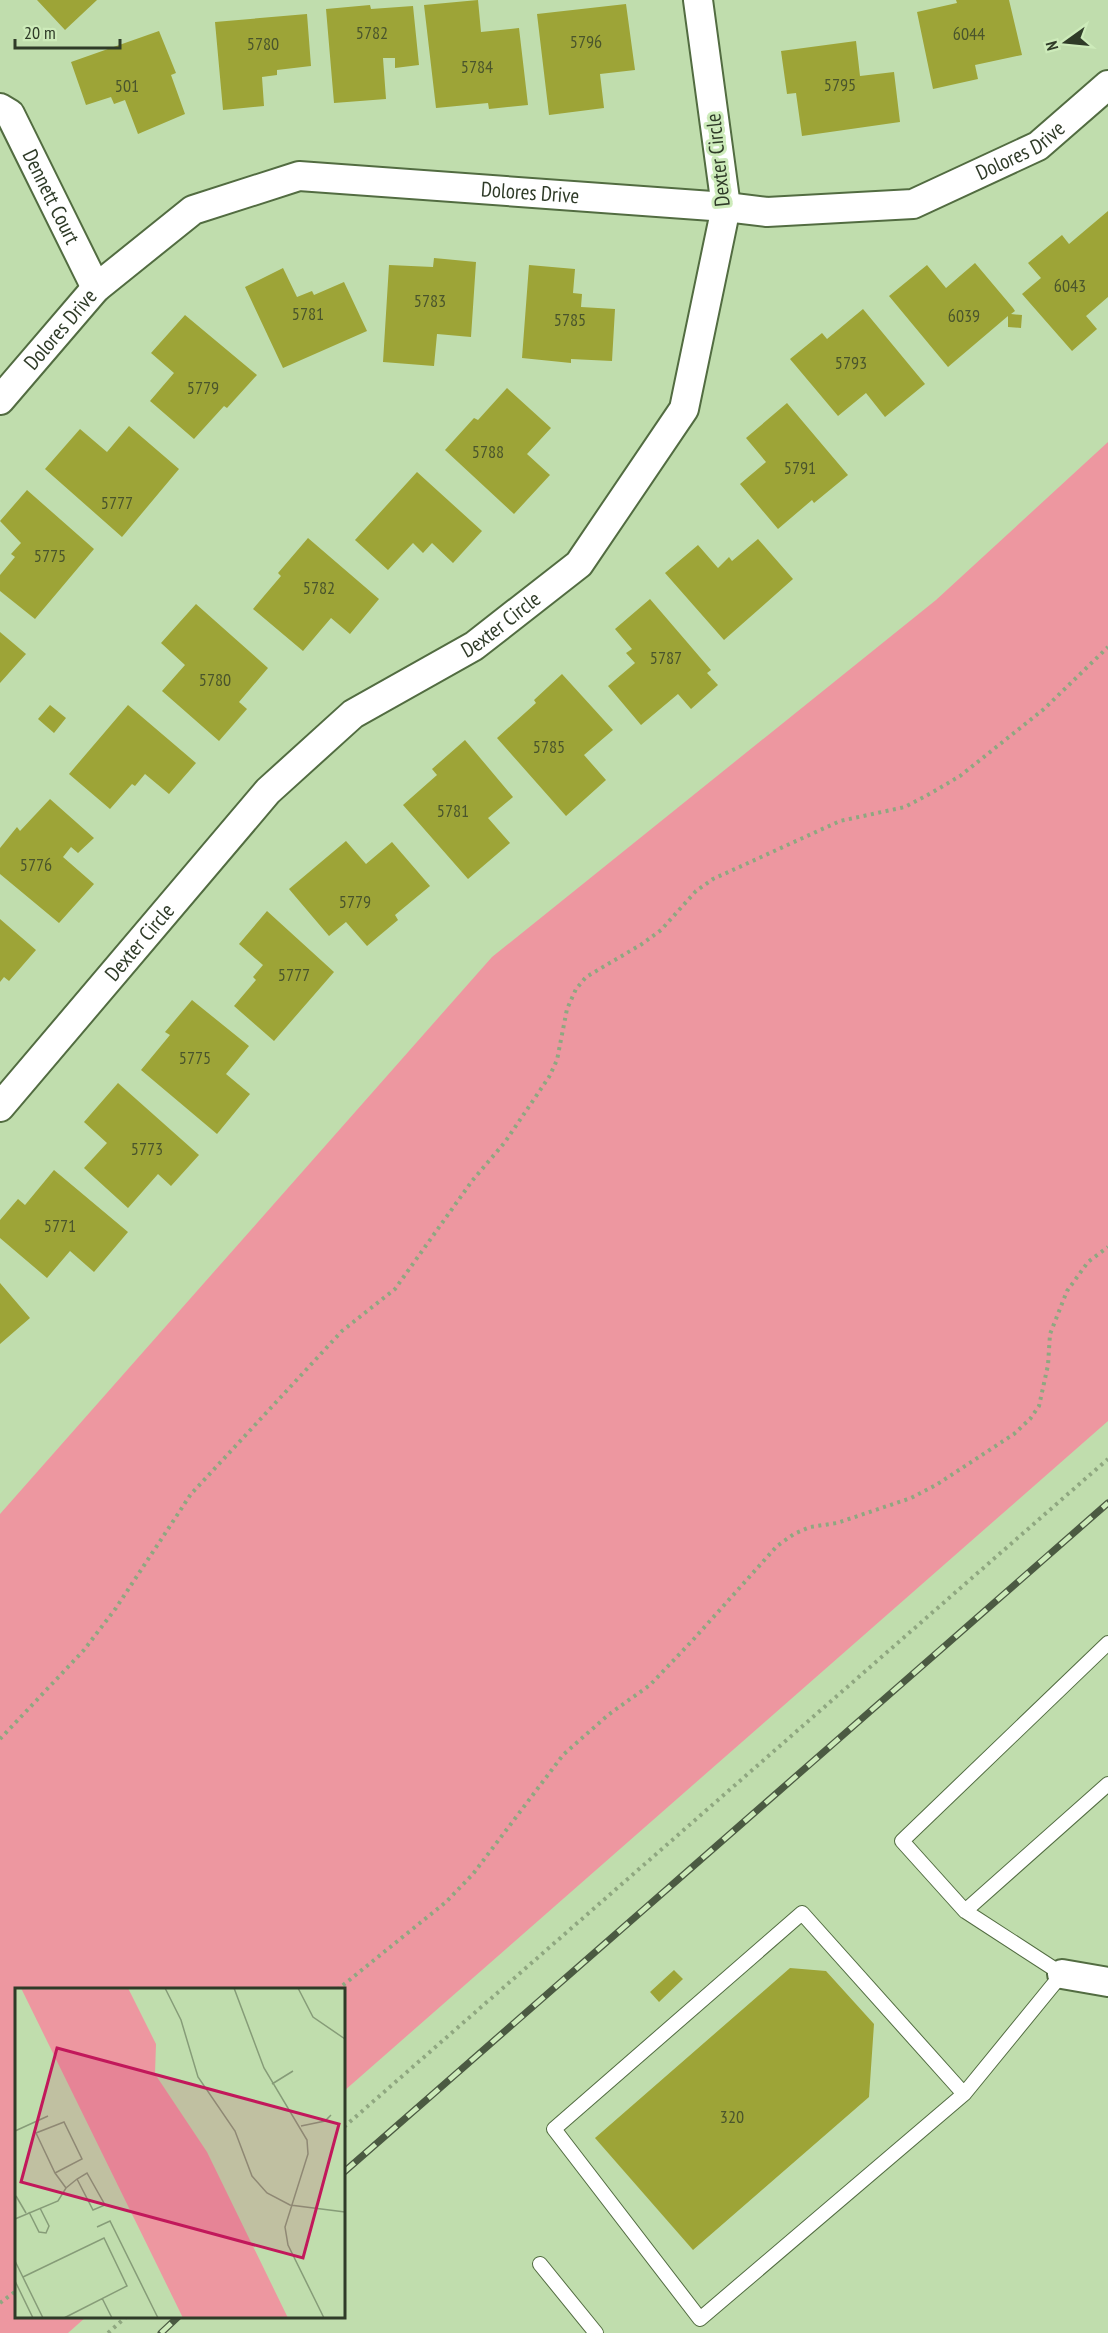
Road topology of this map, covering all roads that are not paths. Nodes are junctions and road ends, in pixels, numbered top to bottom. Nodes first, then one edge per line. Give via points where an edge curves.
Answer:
1 (698, 0) edge
2 (1108, 85) edge
3 (0, 108) edge
4 (726, 207) junction
5 (96, 288) junction
6 (0, 400) edge
7 (0, 1107) edge
8 (1108, 1643) edge
9 (1108, 1784) edge
10 (965, 1911) junction
11 (1062, 1974) junction
12 (1108, 1982) edge
13 (964, 2094) junction
14 (540, 2264) dead end
15 (596, 2333) edge

1 - 4 street, Dexter Circle
2 - 4 street, Dolores Drive via 1038,146 913,204 768,212
3 - 5 street, Dennett Court via 10,114
4 - 5 street, Dolores Drive via 299,176 193,210
4 - 7 street, Dexter Circle via 684,409 579,564 474,646 353,714 268,791
5 - 6 street, Dolores Drive
8 - 10 lane via 902,1841
9 - 10 lane
10 - 11 lane
11 - 12 street
11 - 13 lane
13 - 13 lane via 700,2319 554,2129 802,1913
14 - 15 lane

